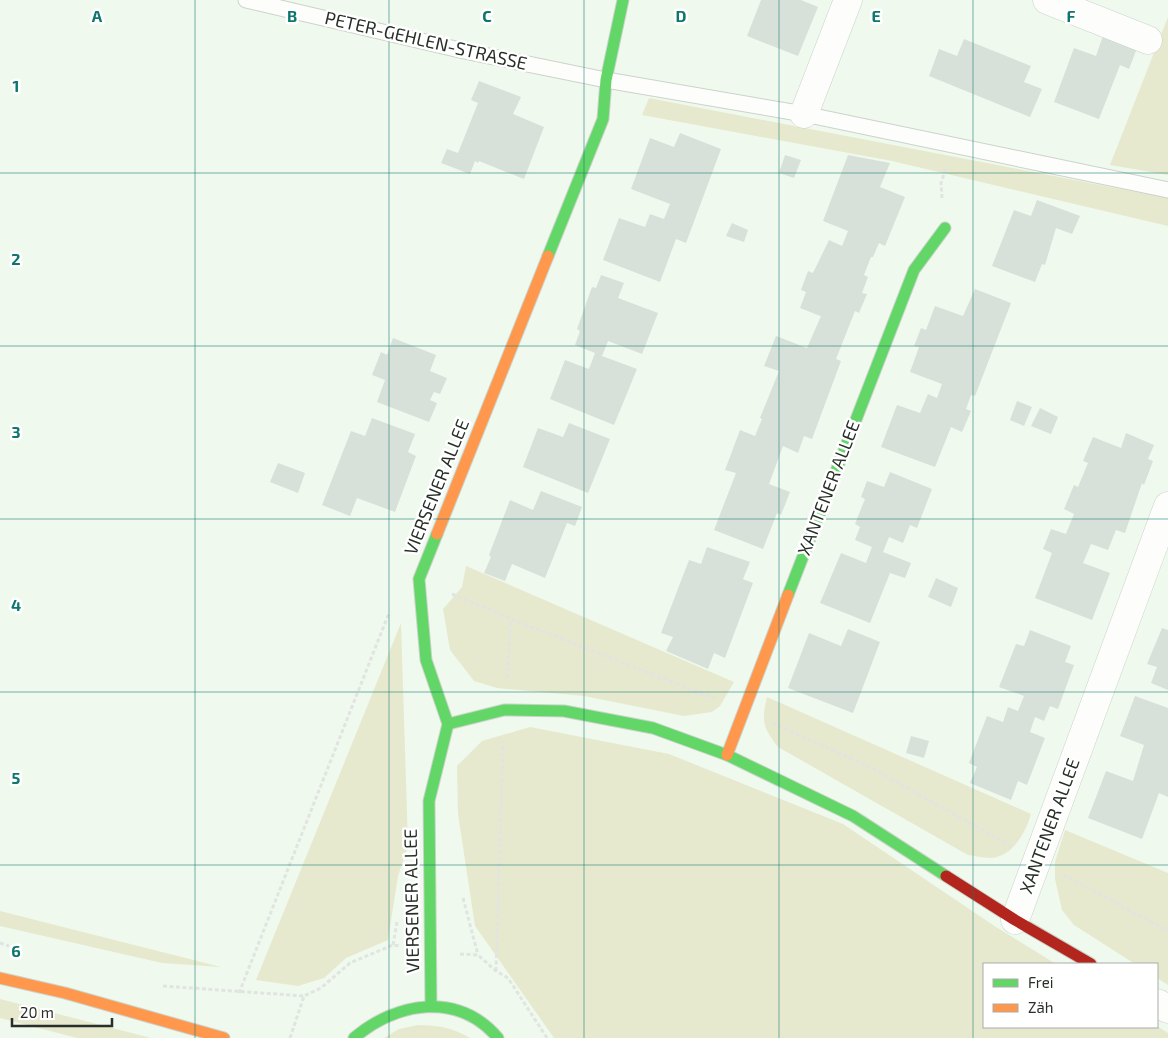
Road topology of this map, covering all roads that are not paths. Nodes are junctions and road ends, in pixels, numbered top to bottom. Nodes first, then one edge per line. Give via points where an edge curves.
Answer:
1 (246, 0) edge
2 (623, 0) edge
3 (848, 0) edge
4 (1047, 0) edge
5 (1148, 40) dead end
6 (606, 80) junction
7 (804, 114) junction
8 (1168, 190) edge
9 (945, 228) road end
10 (1168, 506) edge
11 (448, 724) junction
12 (727, 755) junction
13 (1015, 920) junction
14 (1089, 963) edge
15 (0, 978) edge
16 (431, 1006) junction
17 (224, 1038) edge
18 (354, 1038) edge
19 (498, 1038) edge

1 - 6 lane, PETER-GEHLEN-STRASSE
2 - 6 street, VIERSENER ALLEE
3 - 7 street
4 - 5 street
6 - 7 lane, PETER-GEHLEN-STRASSE
6 - 11 street, VIERSENER ALLEE via 603,118 419,579 426,660
7 - 8 lane, PETER-GEHLEN-STRASSE
9 - 12 street, XANTENER ALLEE via 914,270
10 - 13 street, XANTENER ALLEE
11 - 12 street, XANTENER ALLEE via 504,710 564,711 653,728
11 - 16 street, VIERSENER ALLEE via 429,802
12 - 13 street, XANTENER ALLEE via 853,816
13 - 14 street, XANTENER ALLEE
15 - 17 street
16 - 18 street via 399,1010 366,1026
16 - 19 street via 461,1012 481,1022

